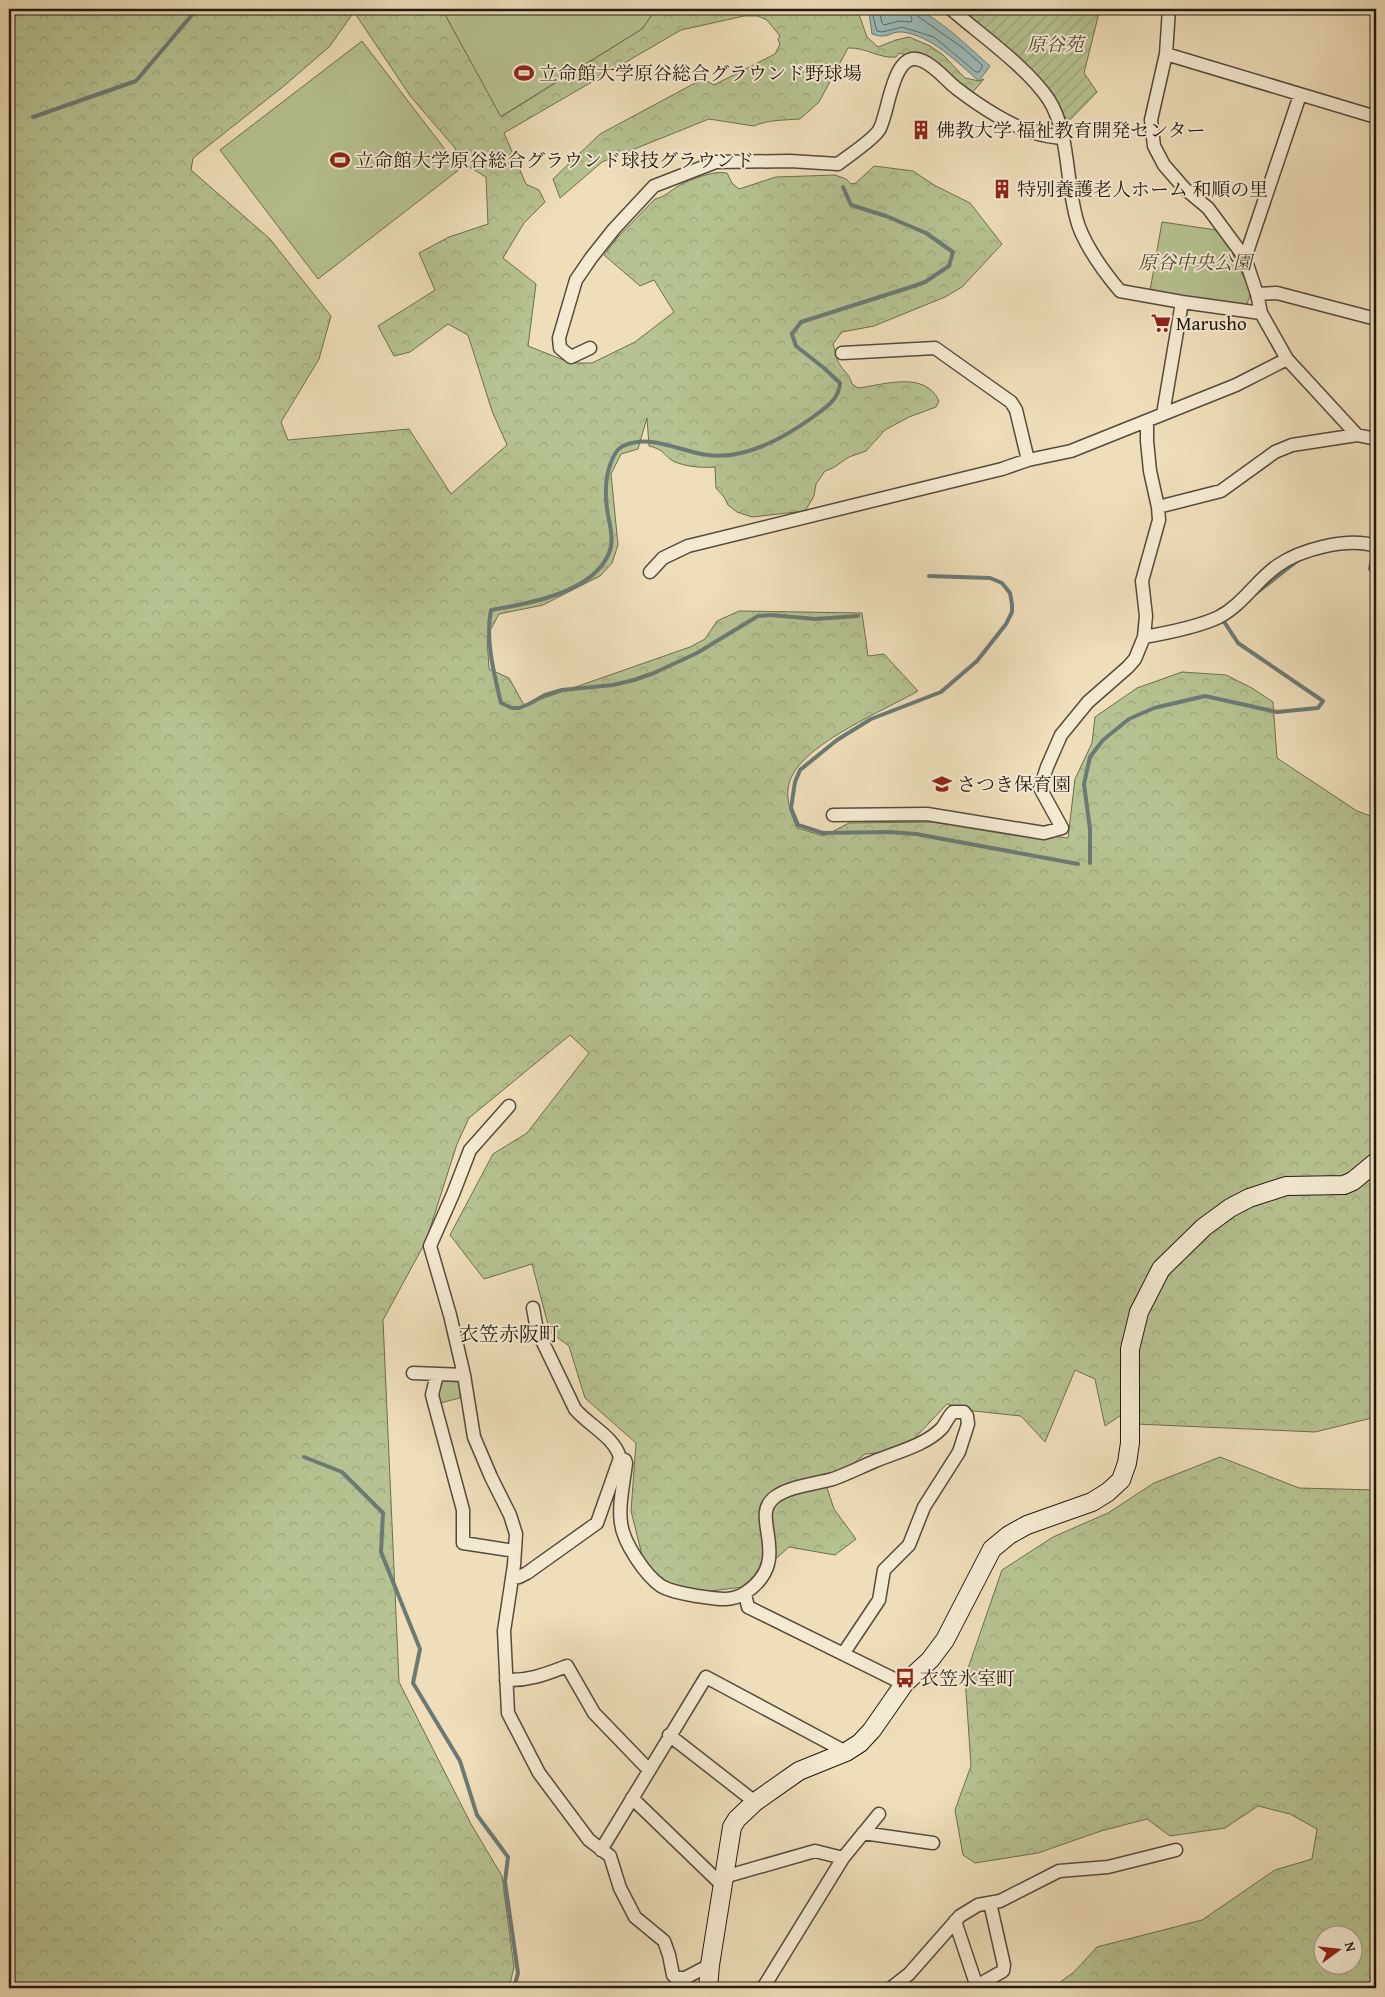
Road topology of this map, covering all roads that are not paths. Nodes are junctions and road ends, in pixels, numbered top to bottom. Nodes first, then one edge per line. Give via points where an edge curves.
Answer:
1 (951, 9) edge
2 (1169, 9) edge
3 (1166, 54) junction
4 (1300, 95) junction
5 (1376, 115) edge
6 (1062, 138) junction
7 (1245, 258) junction
8 (1257, 294) junction
9 (1182, 302) junction
10 (1261, 313) junction
11 (1376, 319) edge
12 (590, 348) dead end
13 (842, 354) dead end
14 (1287, 359) junction
15 (1163, 414) junction
16 (1147, 421) junction
17 (1357, 435) junction
18 (1376, 439) edge
19 (1028, 460) junction
20 (1158, 507) junction
21 (1376, 546) edge
22 (650, 572) dead end
23 (1144, 637) junction
24 (834, 815) dead end
25 (509, 1106) dead end
26 (1376, 1162) edge
27 (533, 1308) dead end
28 (413, 1373) dead end
29 (437, 1374) junction
30 (464, 1375) junction
31 (620, 1458) junction
32 (515, 1551) junction
33 (512, 1578) junction
34 (745, 1594) junction
35 (842, 1654) junction
36 (506, 1680) junction
37 (904, 1684) junction
38 (669, 1735) junction
39 (846, 1752) junction
40 (648, 1770) junction
41 (632, 1798) junction
42 (755, 1802) junction
43 (879, 1814) dead end
44 (863, 1833) junction
45 (933, 1843) dead end
46 (601, 1850) junction
47 (1176, 1850) dead end
48 (843, 1858) junction
49 (724, 1882) junction
50 (990, 1903) junction
51 (955, 1921) junction
52 (710, 1965) junction
53 (708, 1988) edge
54 (763, 1988) edge
55 (891, 1988) edge

1 - 6 street via 1034,82 1051,106
2 - 3 street
3 - 4 street
3 - 7 street via 1151,120 1154,146 1164,165 1208,208
4 - 5 street
4 - 7 street
6 - 9 street via 1079,226 1106,275 1120,291
6 - 12 street via 1042,135 1008,121 962,92 921,60 904,63 879,130 838,164 716,162 654,186 614,229 576,280 559,338 560,348 571,357
7 - 8 street
8 - 10 street
8 - 11 street via 1277,293
9 - 10 street
9 - 15 street
10 - 14 street
13 - 19 street via 935,348 1011,402 1016,410
14 - 15 street via 1236,385
14 - 17 street
15 - 16 street
16 - 19 street via 1071,451
16 - 20 street via 1150,470
17 - 18 street
17 - 20 street via 1292,445 1275,452 1221,491
19 - 22 street via 688,546 663,558
20 - 23 street via 1157,532 1142,581 1146,616
21 - 23 street via 1341,544 1290,558 1218,617
23 - 24 street via 1135,659 1088,702 1061,735 1047,767 1040,788 1062,828 1044,833 927,814
25 - 30 street via 470,1150 430,1246
26 - 37 street via 1344,1185 1286,1186 1249,1198 1204,1227 1161,1269 1139,1312 1132,1340 1130,1443 1121,1480 1092,1502 1028,1525 992,1549 945,1640 930,1660
27 - 31 street via 537,1330 575,1409 612,1443
28 - 29 street
29 - 30 street
29 - 32 street via 432,1395 463,1510 463,1543
30 - 32 street via 474,1437 510,1515 516,1534
31 - 33 street via 597,1523 527,1573
31 - 34 street via 626,1463 620,1522 624,1537 654,1580 663,1587 686,1594 729,1600
32 - 33 street
33 - 36 street via 504,1631
34 - 35 street via 748,1607
34 - 35 street via 761,1581 768,1568 771,1550 766,1520 768,1504 775,1497 833,1478 928,1439 943,1427 952,1412 964,1412 968,1424 959,1452 924,1507 910,1545 884,1570 880,1600
35 - 37 street
36 - 40 street via 522,1681 567,1666 594,1714
36 - 46 street via 508,1713 539,1773 589,1840
37 - 39 street via 872,1730
38 - 39 street via 706,1677
38 - 40 street
38 - 42 street
39 - 42 street via 799,1771
40 - 41 street
41 - 46 street
41 - 49 street
42 - 49 street via 732,1826
43 - 44 street
44 - 45 street
44 - 48 street
46 - 52 street via 610,1856 620,1888 635,1917 664,1941 673,1975 684,1978
47 - 50 street via 1108,1867 1059,1871
48 - 49 street via 815,1851
48 - 54 street
49 - 52 street
50 - 51 street via 978,1905
50 - 51 street via 1004,1965 1003,1971 980,1984 976,1981
51 - 55 street via 909,1974
52 - 53 street

